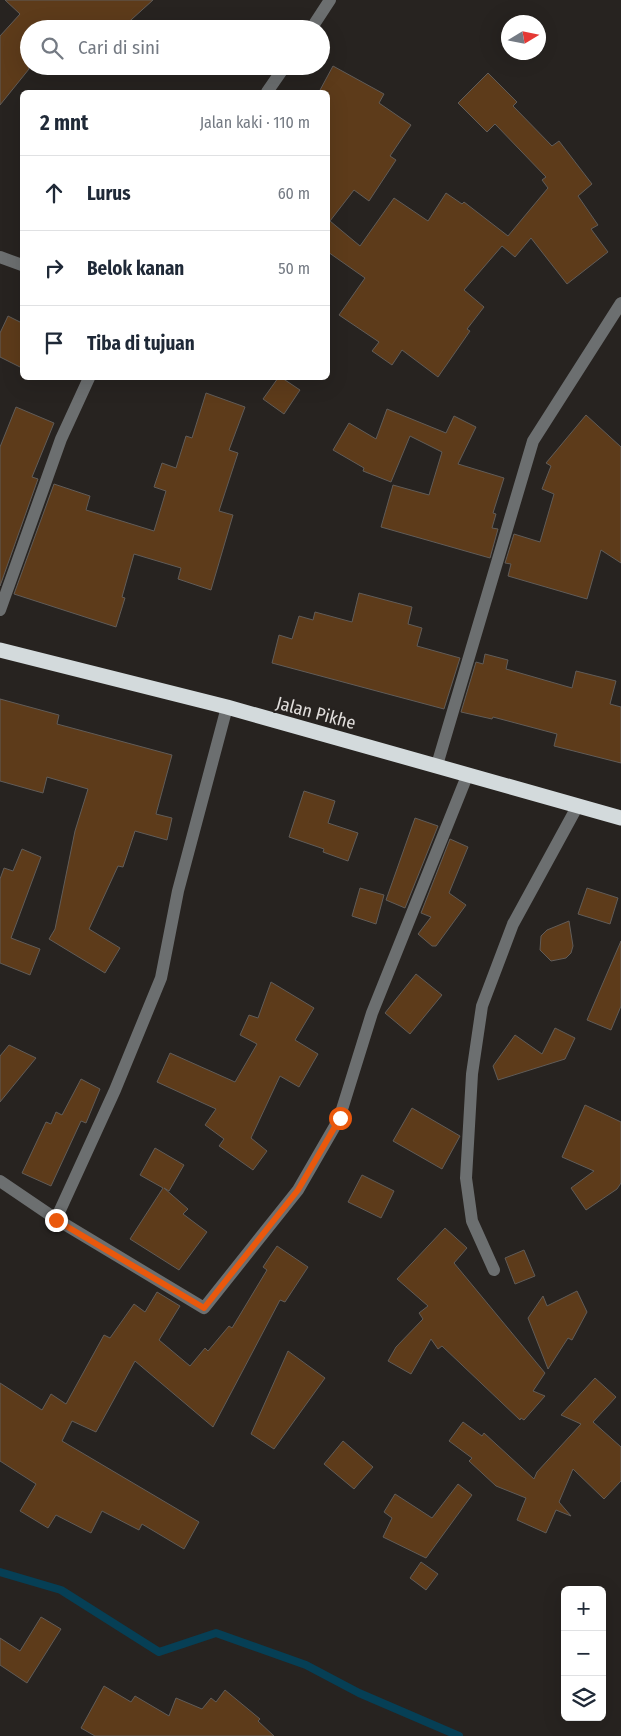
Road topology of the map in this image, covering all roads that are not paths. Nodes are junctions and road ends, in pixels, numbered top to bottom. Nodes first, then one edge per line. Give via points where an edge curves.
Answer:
1 (330, 0) edge
2 (317, 20) edge
3 (279, 75) edge
4 (268, 90) edge
5 (0, 257) edge
6 (20, 264) edge
7 (621, 303) edge
8 (88, 380) edge
9 (0, 610) edge
10 (0, 650) edge
11 (227, 707) junction
12 (437, 766) junction
13 (467, 776) junction
14 (576, 807) junction
15 (621, 818) edge
16 (0, 1181) edge
17 (56, 1220) junction
18 (494, 1270) dead end

1 - 2 street
3 - 4 street
5 - 6 street
7 - 12 street via 532,441
8 - 9 street via 61,439
10 - 11 highway, Jalan Pikhe
11 - 12 highway, Jalan Pikhe
11 - 17 street via 178,891 161,978
12 - 13 highway, Jalan Pikhe
13 - 14 highway, Jalan Pikhe
13 - 17 street via 372,1013 340,1118 298,1190 204,1308
14 - 15 highway, Jalan Pikhe
14 - 18 street via 513,924 482,1006 472,1074 466,1178 472,1221
16 - 17 street

